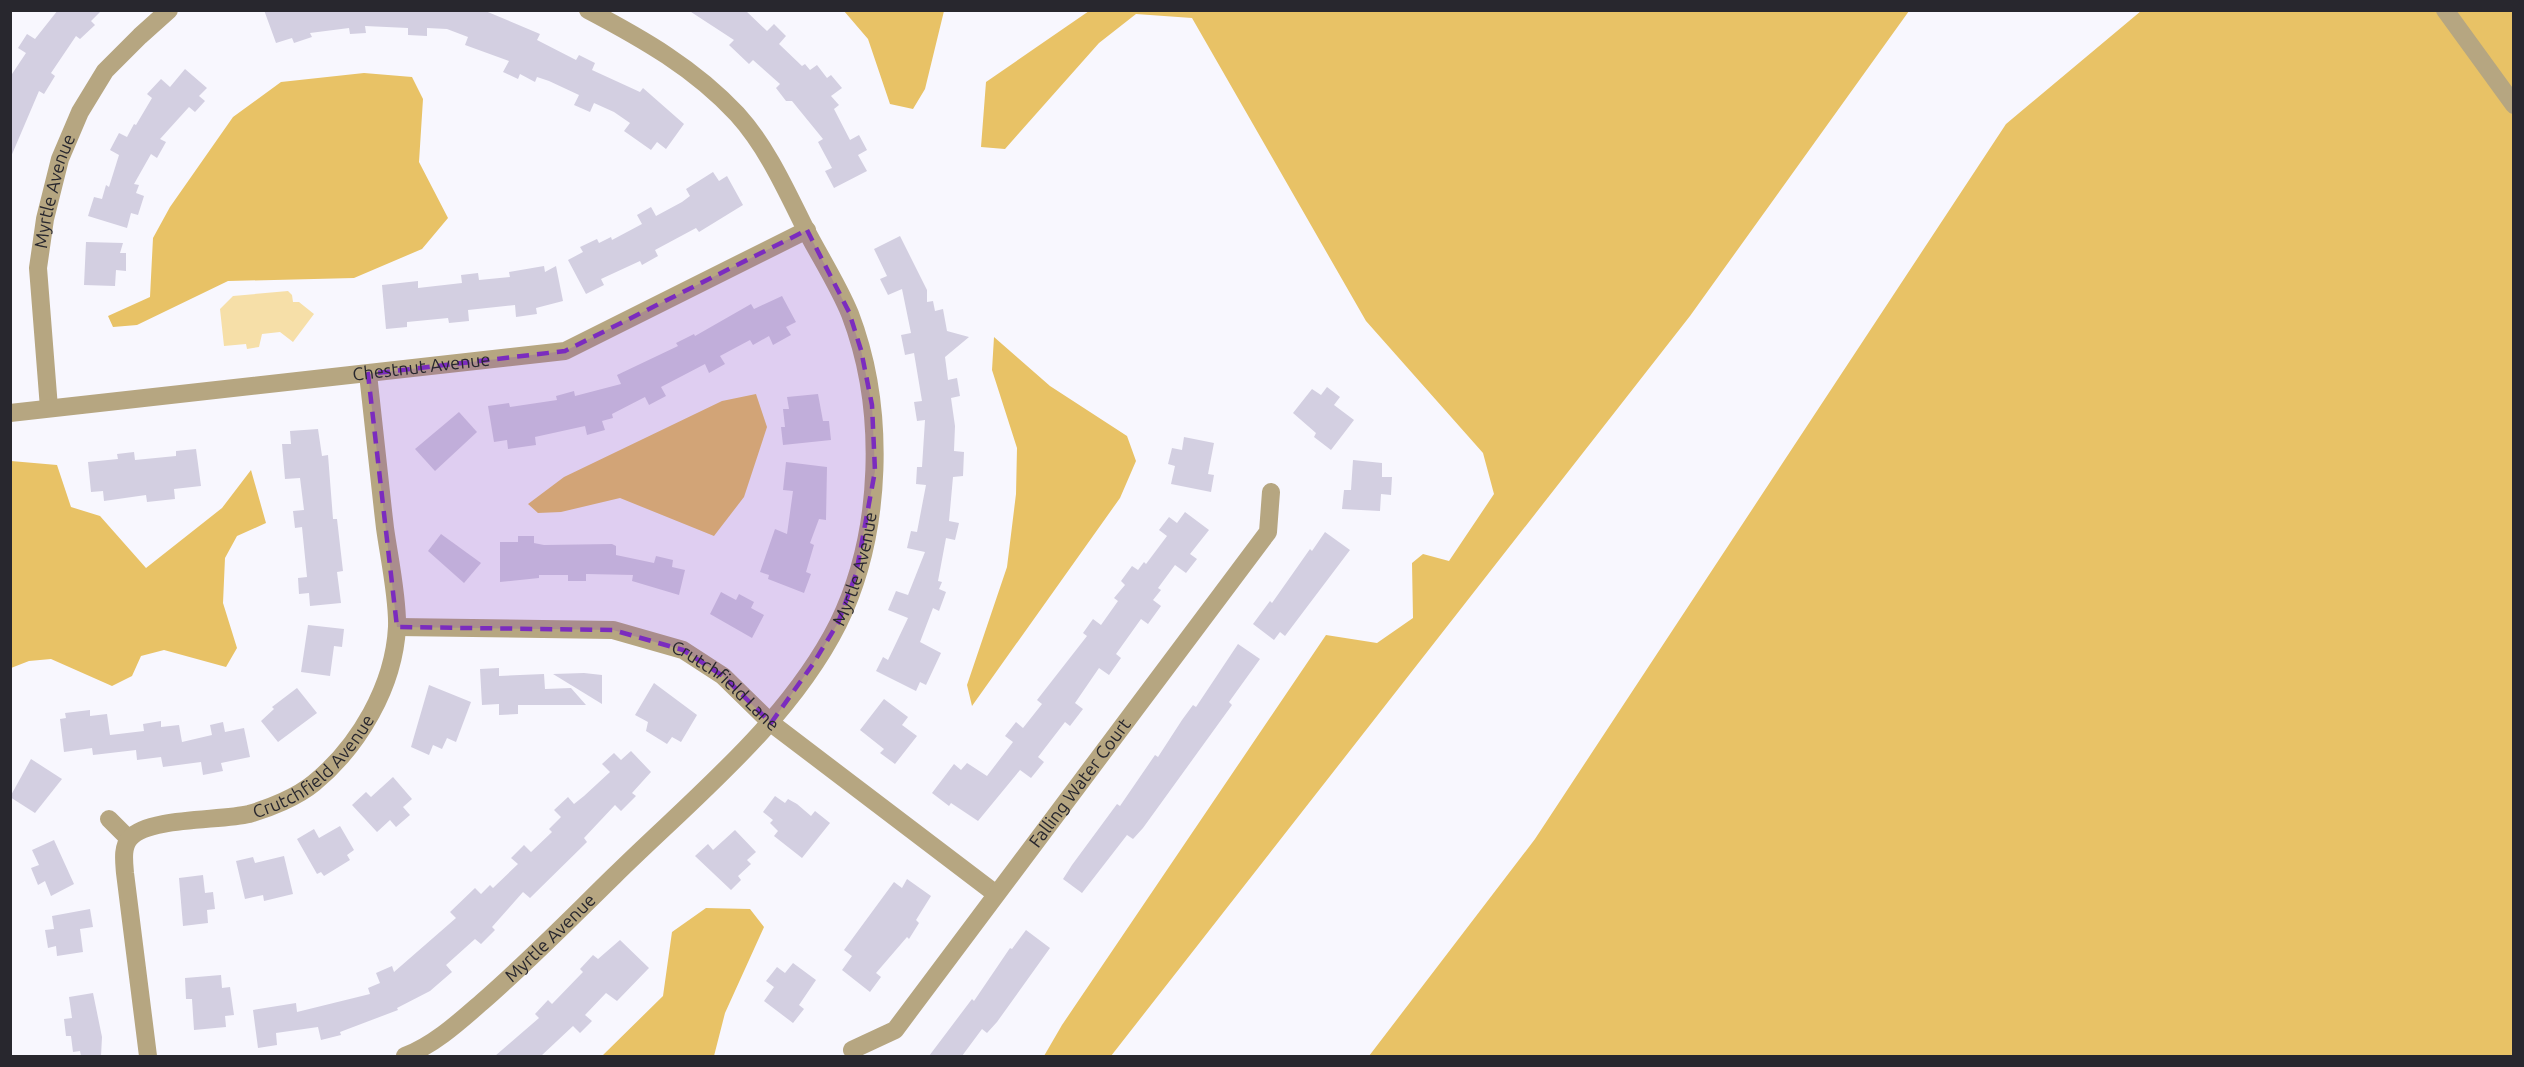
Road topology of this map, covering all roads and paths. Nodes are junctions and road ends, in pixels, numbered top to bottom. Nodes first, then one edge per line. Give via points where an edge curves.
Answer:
1 (169, 10) edge
2 (588, 10) edge
3 (2445, 10) edge
4 (2514, 105) edge
5 (807, 230) junction
6 (368, 375) junction
7 (49, 408) junction
8 (10, 413) edge
9 (1271, 492) dead end
10 (397, 627) junction
11 (771, 723) junction
12 (110, 819) dead end
13 (129, 839) junction
14 (996, 894) junction
15 (852, 1050) dead end
16 (148, 1056) edge
17 (405, 1056) edge

1 - 7 street, Myrtle Avenue via 105,71 80,112 60,159 38,268
2 - 5 street, Myrtle Avenue via 652,43 700,79 738,116 776,168
3 - 4 street
5 - 6 street, Chestnut Avenue via 565,351
5 - 11 street, Myrtle Avenue via 849,312 861,350 872,405 875,471 869,523 838,623
6 - 7 street, Chestnut Avenue
6 - 10 street, Crutchfield Avenue
7 - 8 street, Chestnut Avenue
9 - 14 street, Falling Water Court via 1268,532
10 - 11 street, Crutchfield Lane via 573,628 640,636 683,650 723,676
10 - 13 street, Crutchfield Avenue via 384,689 366,723 344,753 313,784 248,814 166,824 139,831
11 - 14 street, Crutchfield Lane
11 - 17 street, Myrtle Avenue via 505,982 456,1025
12 - 13 street
13 - 16 street via 124,853 125,873
14 - 15 street, Falling Water Court via 895,1030

